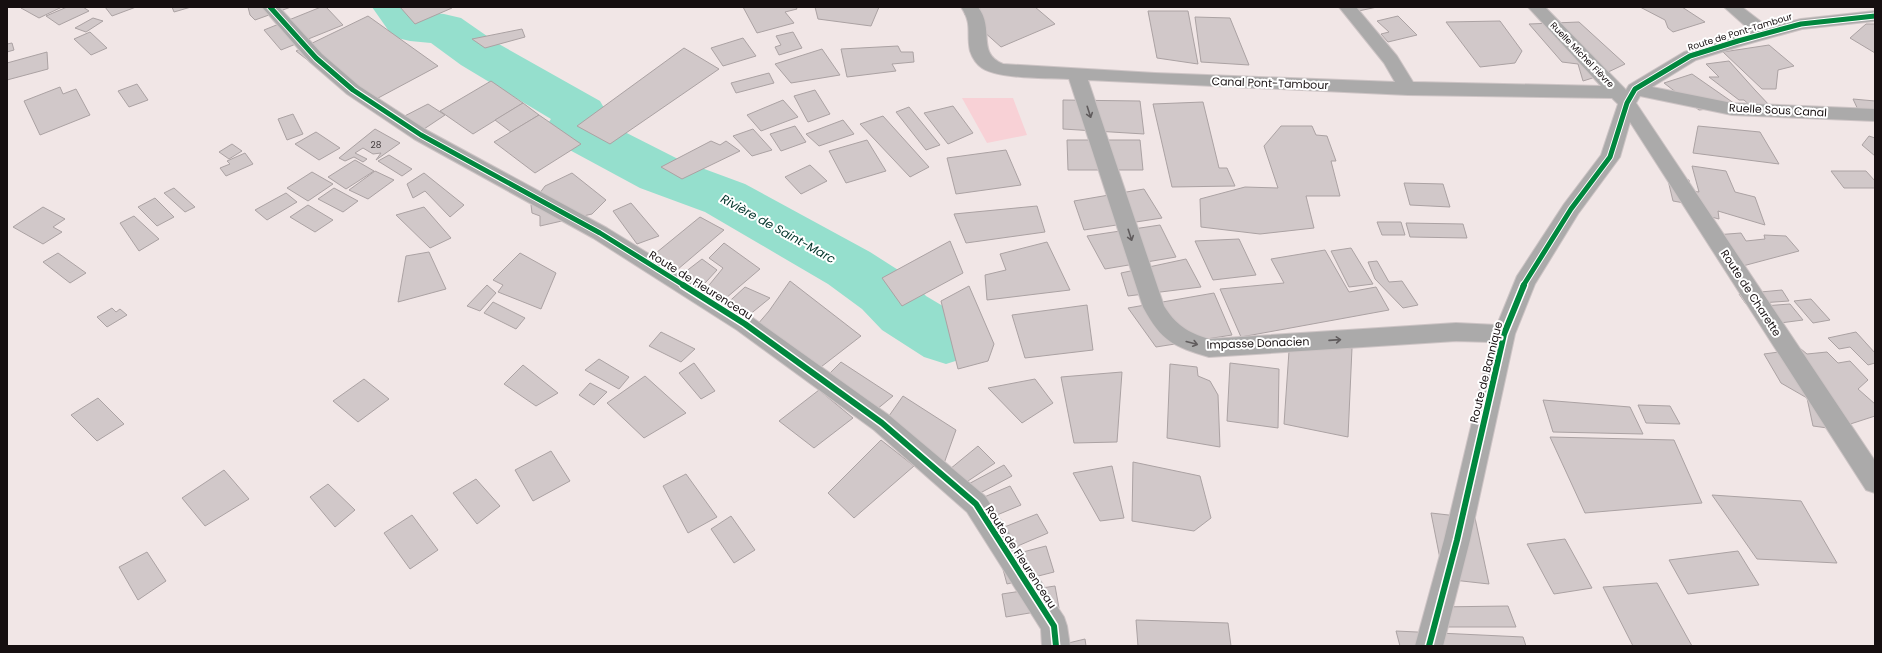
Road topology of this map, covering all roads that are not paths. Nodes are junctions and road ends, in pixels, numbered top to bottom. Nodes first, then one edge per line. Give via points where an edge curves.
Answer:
1 (270, 7) edge
2 (969, 7) edge
3 (1347, 7) edge
4 (1536, 7) edge
5 (1732, 7) edge
6 (1854, 12) edge
7 (1875, 16) edge
8 (1766, 34) junction
9 (1077, 75) junction
10 (1408, 89) junction
11 (1627, 95) junction
12 (1875, 115) edge
13 (1504, 334) junction
14 (1875, 482) edge
15 (1056, 646) edge
16 (1429, 646) edge

1 - 15 street, Route de Fleurenceau via 316,58 353,90 421,135 626,249 745,324 882,423 976,504 1054,626
2 - 9 street, Canal Pont-Tambour via 978,21 980,56 992,67
3 - 10 street via 1391,60
4 - 11 street, Ruelle Michel Fièvre
5 - 8 street
6 - 7 street, Route de Pont-Tambour
6 - 8 street, Route de Pont-Tambour
8 - 11 street, Route de Pont-Tambour via 1690,56
9 - 10 street, Canal Pont-Tambour
9 -> 13 street, Impasse Donacien via 1154,307 1163,324 1182,340 1209,348 1456,332
10 - 11 street, Canal Pont-Tambour
11 - 12 street, Ruelle Sous Canal via 1732,110
11 - 13 street, Route de Bannique via 1610,157 1571,208 1525,282
11 - 14 street, Route de Charette
13 - 16 street, Route de Bannique via 1457,540

